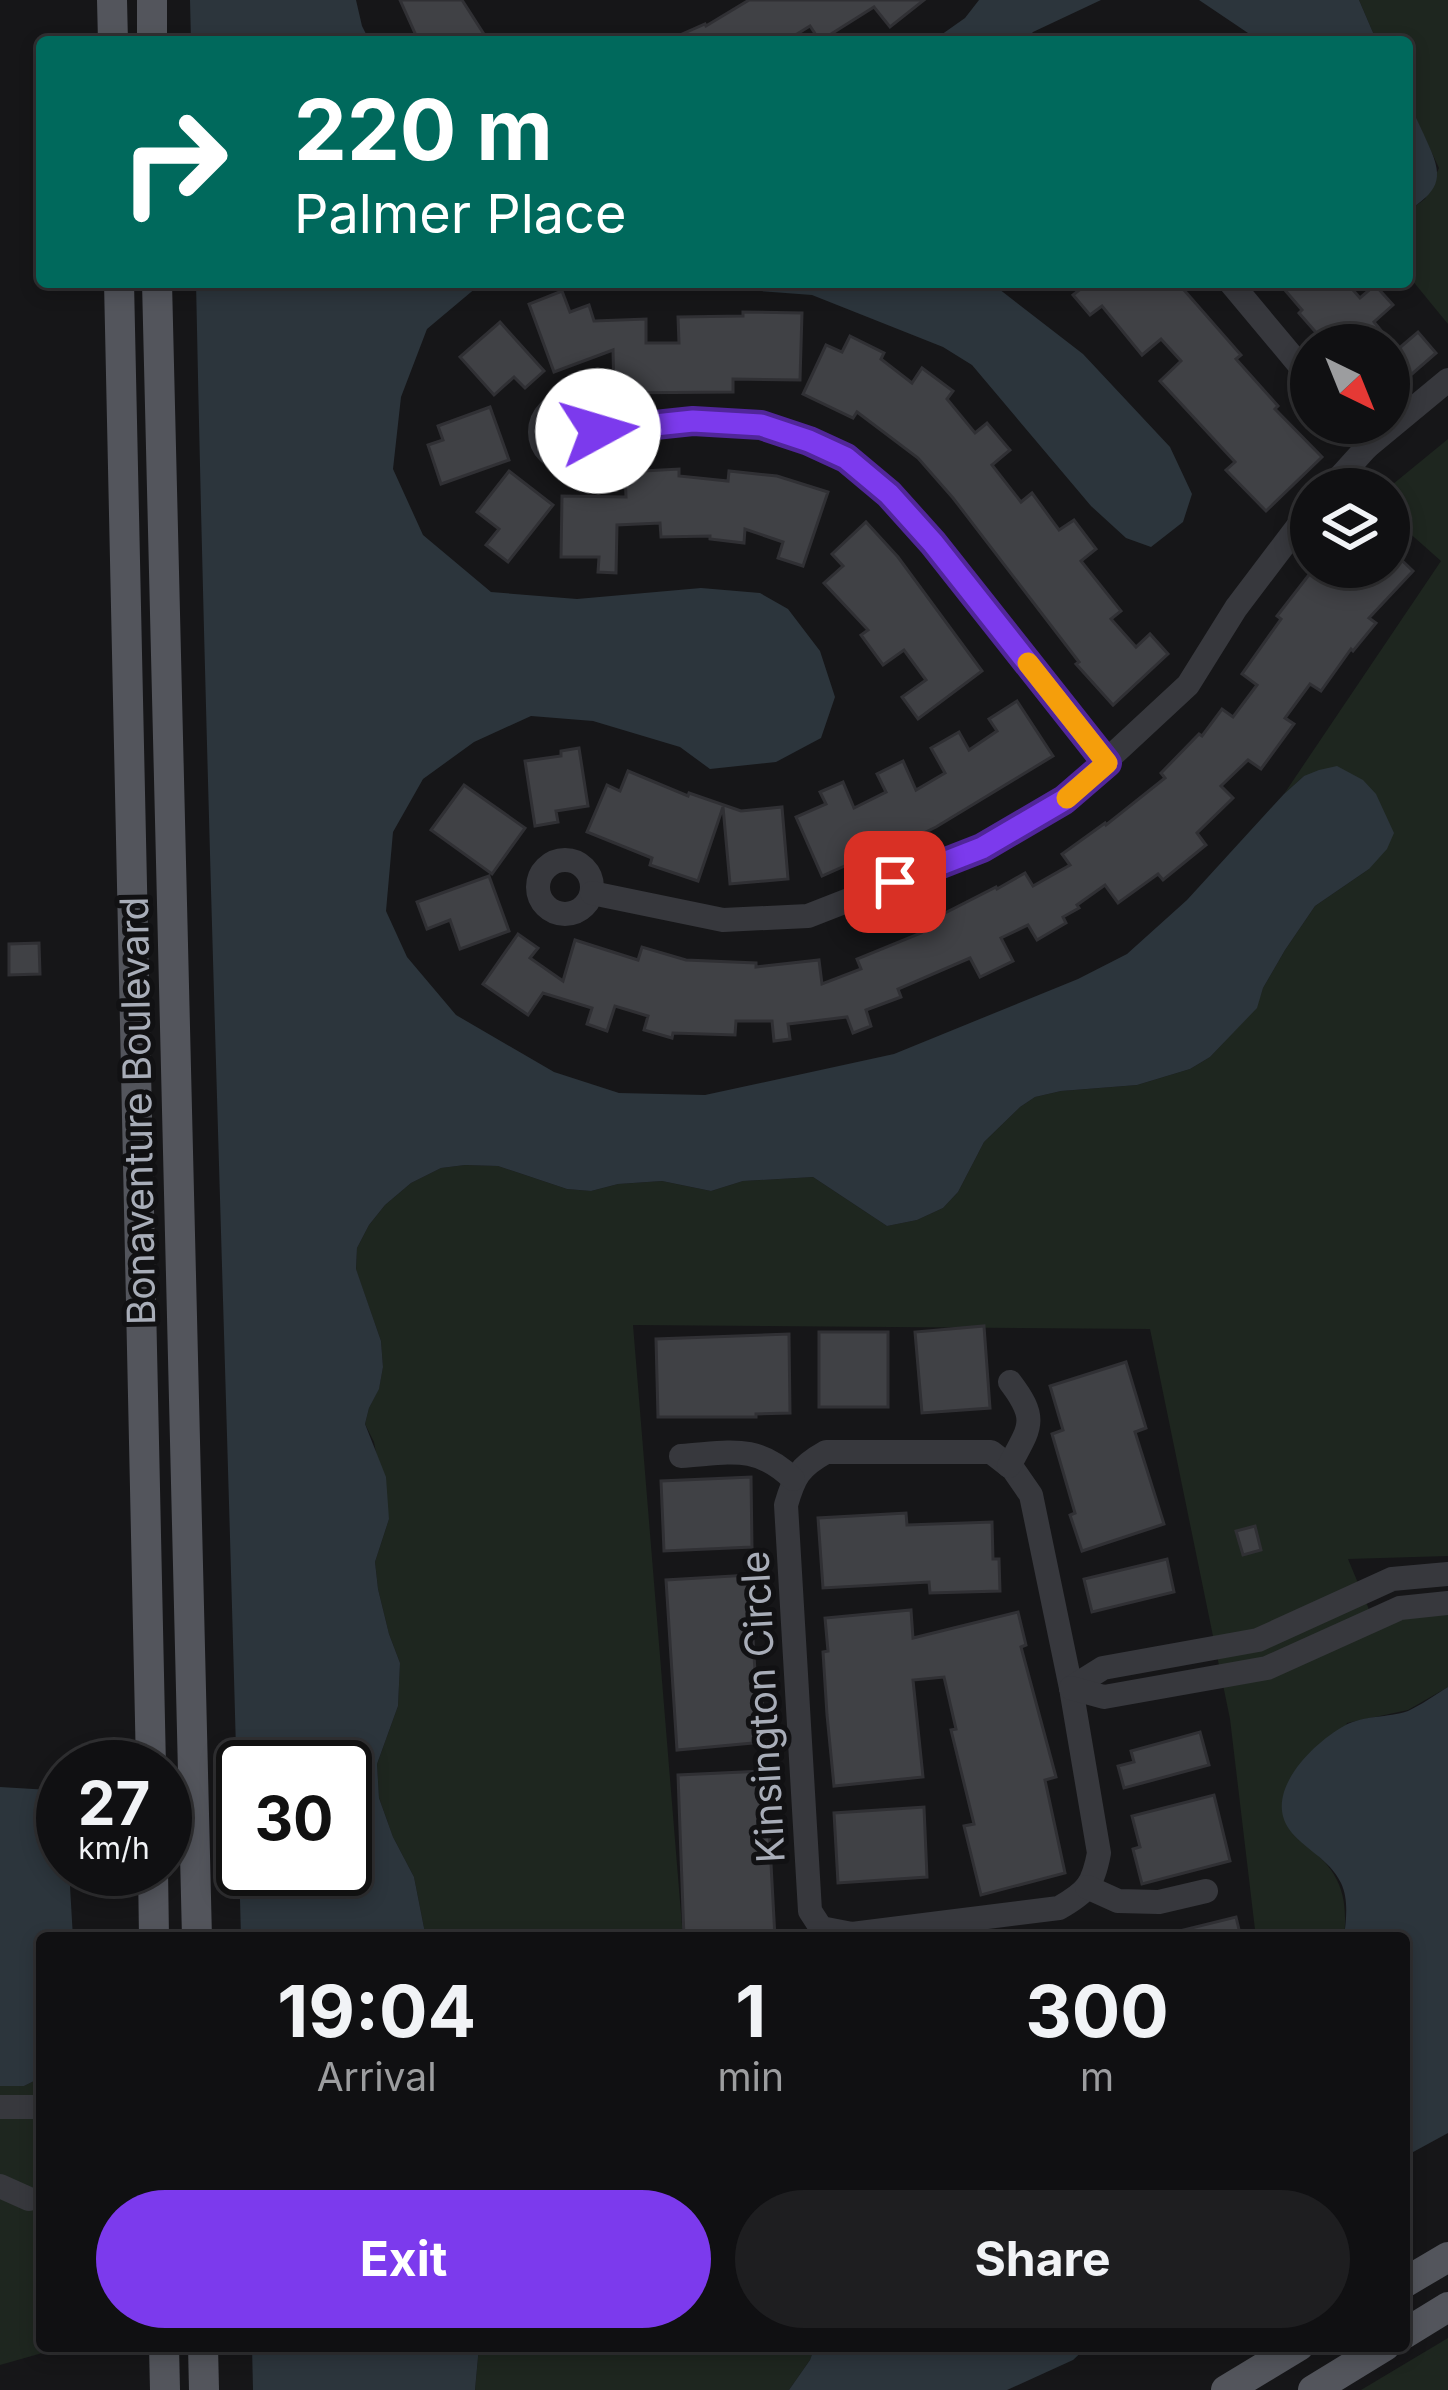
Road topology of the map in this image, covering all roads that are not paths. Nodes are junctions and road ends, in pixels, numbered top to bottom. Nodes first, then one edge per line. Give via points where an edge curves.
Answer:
1 (112, 0) edge
2 (152, 0) edge
3 (113, 36) edge
4 (152, 36) edge
5 (119, 288) edge
6 (157, 288) edge
7 (1235, 288) edge
8 (1290, 354) edge
9 (1448, 380) edge
10 (598, 431) dead end
11 (1367, 446) joint
12 (1348, 468) edge
13 (1290, 536) edge
14 (1107, 763) junction
15 (592, 893) dead end
16 (1010, 1382) dead end
17 (681, 1456) dead end
18 (1009, 1466) junction
19 (793, 1480) junction
20 (1448, 1574) edge
21 (1448, 1603) edge
22 (1139, 1661) junction
23 (1071, 1688) junction
24 (1144, 1690) junction
25 (150, 1740) edge
26 (1088, 1887) junction
27 (1206, 1891) dead end
28 (153, 1896) edge
29 (154, 1932) edge
30 (197, 1932) edge
31 (818, 1932) edge
32 (868, 1932) edge
33 (0, 2107) edge
34 (36, 2107) edge
35 (0, 2186) edge
36 (29, 2199) dead end
37 (1448, 2257) edge
38 (1410, 2279) edge
39 (1448, 2307) edge
40 (1410, 2330) edge
41 (164, 2352) edge
42 (203, 2352) edge
43 (1289, 2352) edge
44 (1375, 2352) edge
45 (165, 2390) edge
46 (204, 2390) edge
47 (1226, 2390) edge
48 (1313, 2390) edge

1 - 3 main road
2 - 4 main road
5 - 25 main road, Bonaventure Boulevard
6 - 30 main road, Bonaventure Boulevard
7 - 8 street
9 - 11 street
10 - 14 street via 693,421 761,425 846,458 933,543
11 - 12 street
13 - 14 street via 1188,685
14 - 15 street via 1064,800 982,848 808,916 723,920
16 - 18 street via 1029,1423
17 - 19 street via 756,1454
18 - 19 street via 991,1452 826,1452
18 - 23 street via 1031,1496
19 - 31 street, Kinsington Circle via 786,1505
20 - 22 street via 1392,1580 1258,1640
21 - 24 street via 1400,1608 1267,1668
22 - 23 street via 1103,1668
22 - 24 street
23 - 24 street via 1104,1697
23 - 26 street via 1099,1853
26 - 27 street via 1118,1901
26 - 32 street, Kinsington Circle via 1059,1908
28 - 29 main road
33 - 34 street
35 - 36 street
37 - 38 main road
39 - 40 main road
41 - 45 main road
42 - 46 main road
43 - 47 main road
44 - 48 main road

